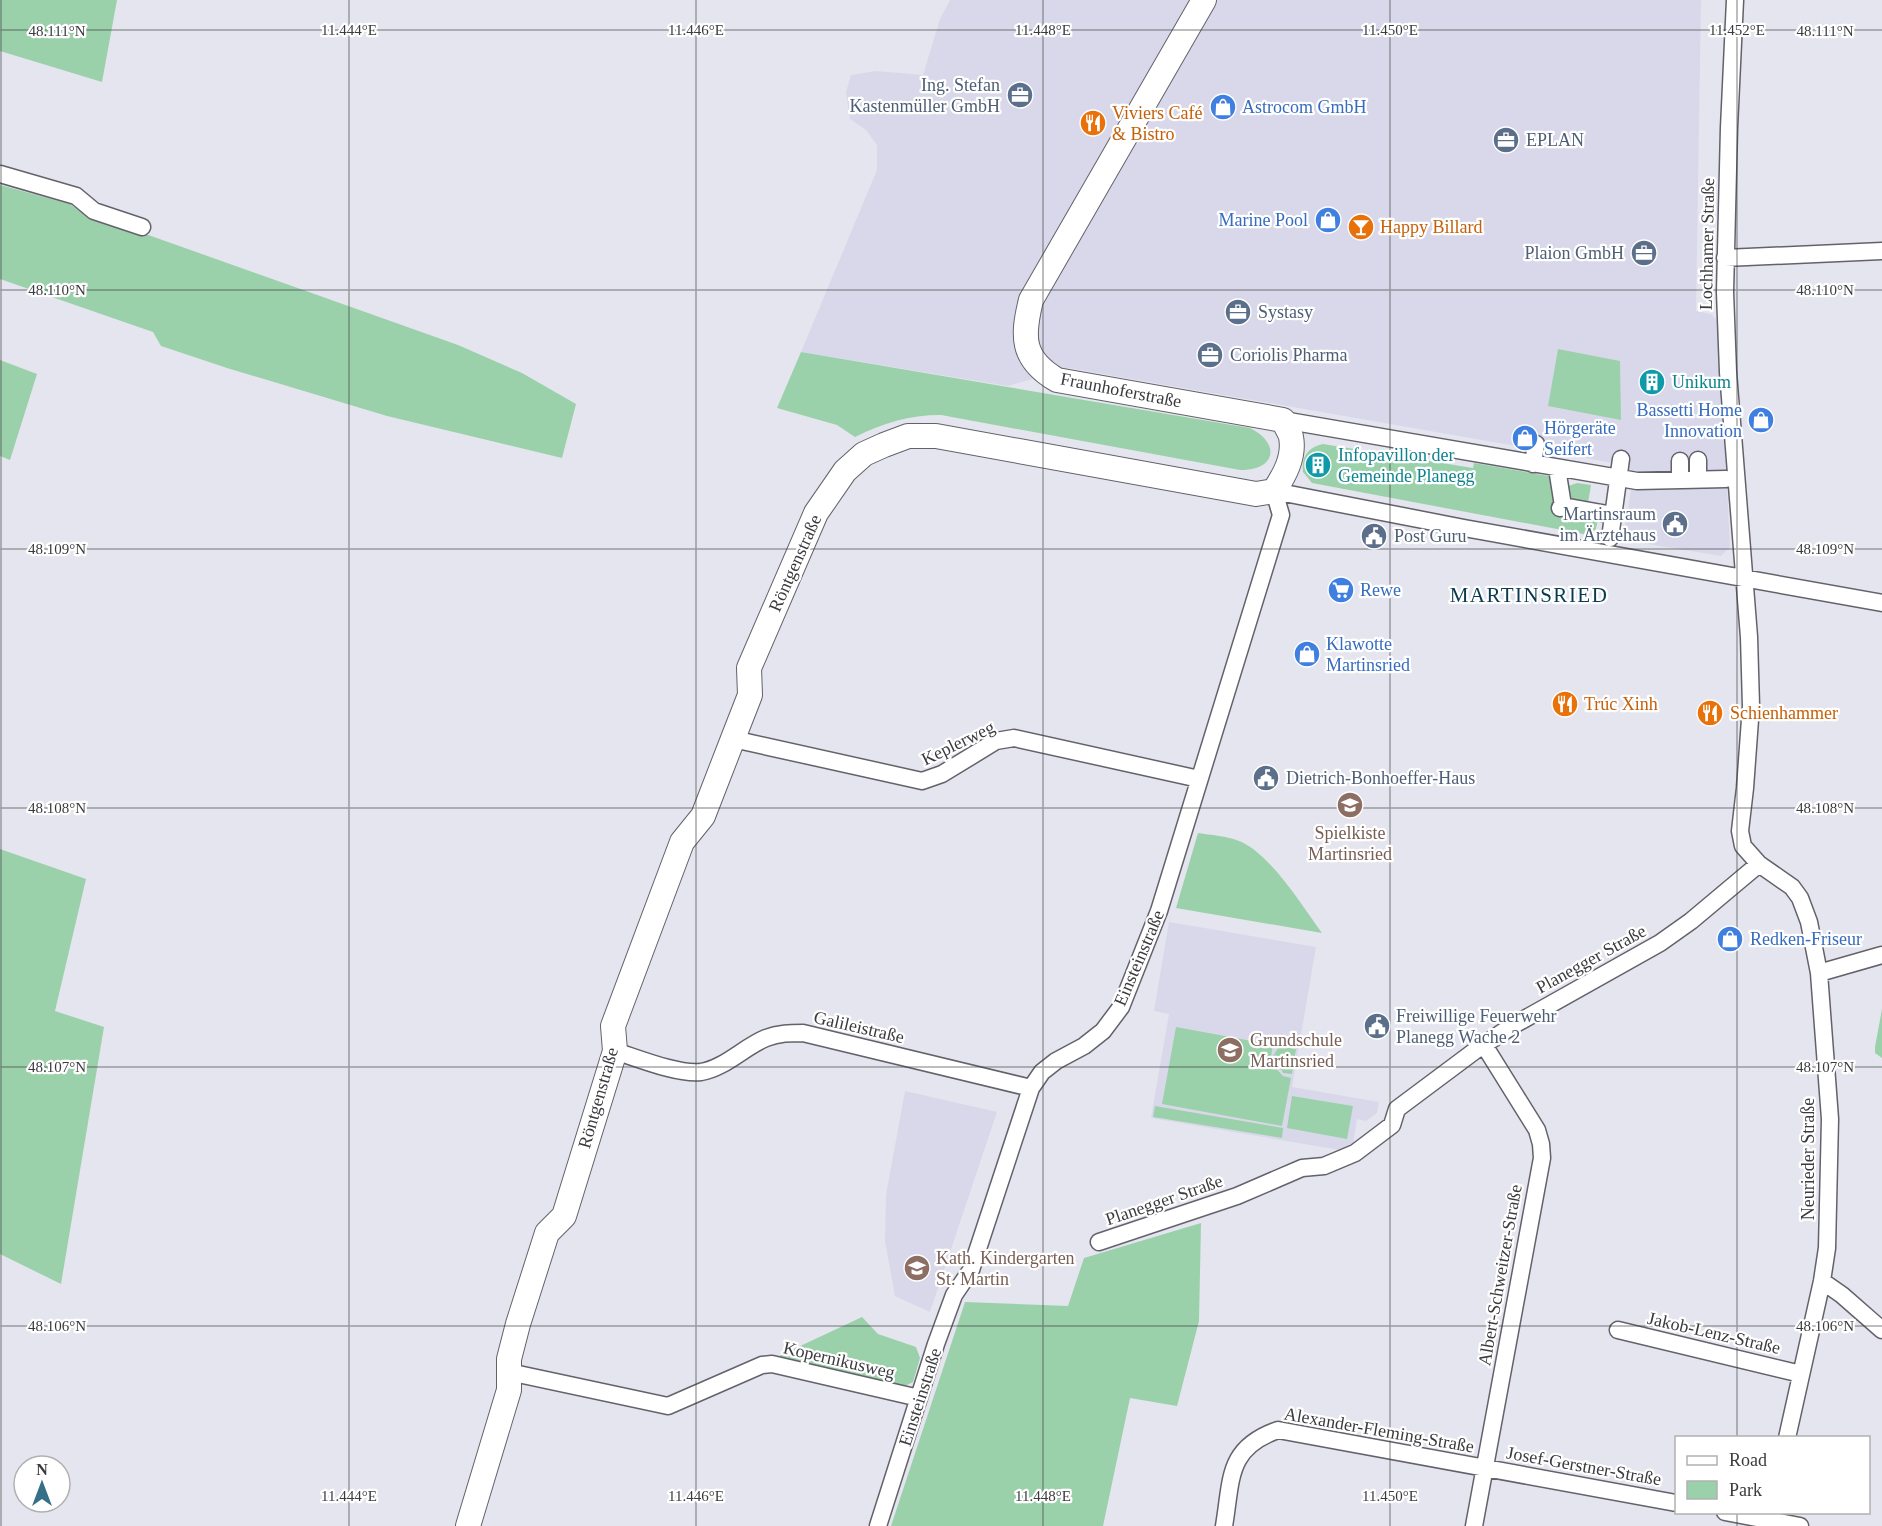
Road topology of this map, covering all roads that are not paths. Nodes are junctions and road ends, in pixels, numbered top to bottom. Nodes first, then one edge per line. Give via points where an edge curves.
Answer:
1 (1204, 0) edge
2 (1735, 0) edge
3 (0, 174) edge
4 (142, 227) dead end
5 (1882, 251) edge
6 (1725, 258) junction
7 (1283, 420) junction
8 (1536, 444) dead end
9 (1622, 459) dead end
10 (1698, 460) dead end
11 (1680, 461) dead end
12 (1544, 468) junction
13 (1618, 478) junction
14 (1680, 480) junction
15 (1698, 480) junction
16 (1731, 483) junction
17 (1274, 491) junction
18 (1613, 514) junction
19 (1610, 538) dead end
20 (1744, 578) junction
21 (1882, 603) edge
22 (733, 739) junction
23 (1199, 779) junction
24 (1759, 864) junction
25 (1882, 955) edge
26 (1819, 974) junction
27 (1484, 1045) junction
28 (615, 1051) junction
29 (1031, 1088) junction
30 (1099, 1242) dead end
31 (1822, 1281) junction
32 (1618, 1330) dead end
33 (1882, 1330) edge
34 (509, 1372) junction
35 (1801, 1374) junction
36 (919, 1398) junction
37 (1787, 1436) edge
38 (1485, 1468) junction
39 (1675, 1503) edge
40 (1736, 1514) edge
41 (1770, 1520) edge
42 (468, 1526) edge
43 (878, 1526) edge
44 (1224, 1526) edge
45 (1474, 1526) edge
46 (1800, 1526) edge

1 - 7 street, Fraunhoferstraße via 1031,300 1025,324 1026,341 1030,355 1042,371 1057,380
2 - 6 street, Lochhamer Straße
3 - 4 street via 76,196 94,211
5 - 6 street
6 - 16 street, Lochhamer Straße
7 - 12 street, Fraunhoferstraße
7 - 17 street via 1291,437 1290,457
8 - 12 street
9 - 13 street
10 - 15 street
11 - 14 street
12 - 13 street, Fraunhoferstraße
12 - 18 street via 1561,507
13 - 14 street, Fraunhoferstraße
13 - 18 street
14 - 15 street, Fraunhoferstraße
15 - 16 street, Fraunhoferstraße
16 - 20 street
17 - 20 street, Röntgenstraße
17 - 22 street, Röntgenstraße via 1256,494 936,436 908,436 864,454 845,471 816,513 750,668 750,695
17 - 23 street, Einsteinstraße via 1281,515
18 - 19 street
20 - 21 street, Röntgenstraße
20 - 24 street via 1751,706 1740,831 1743,846
22 - 23 street, Keplerweg via 922,781 942,774 996,741 1014,738
22 - 28 street, Röntgenstraße via 703,816 682,842 677,855 613,1026
23 - 29 street, Einsteinstraße via 1159,911 1120,1007 1103,1031 1042,1072
24 - 26 street, Neurieder Straße via 1792,887 1800,898
24 - 27 street, Planegger Straße via 1660,943
25 - 26 street
26 - 31 street, Neurieder Straße via 1830,1130 1827,1248
27 - 30 street, Planegger Straße via 1397,1109 1392,1125 1355,1153 1324,1166 1302,1168 1237,1196
27 - 38 street, Albert-Schweitzer-Straße via 1537,1130 1542,1158
28 - 29 street, Galileistraße via 681,1071 699,1072 713,1069 765,1038 803,1033
28 - 34 street, Röntgenstraße via 564,1215 547,1233 518,1324
29 - 36 street, Einsteinstraße via 971,1270 954,1295
31 - 33 street
31 - 35 street, Neurieder Straße
32 - 35 street, Jakob-Lenz-Straße
34 - 36 street, Kopernikusweg via 668,1406 772,1364
34 - 42 street, Röntgenstraße via 509,1390
35 - 37 street, Neurieder Straße
36 - 43 street, Einsteinstraße
38 - 39 street, Josef-Gerstner-Straße
38 - 44 street, Alexander-Fleming-Straße via 1278,1430 1245,1447 1238,1458
38 - 45 street, Albert-Schweitzer-Straße
40 - 41 street
41 - 46 street

